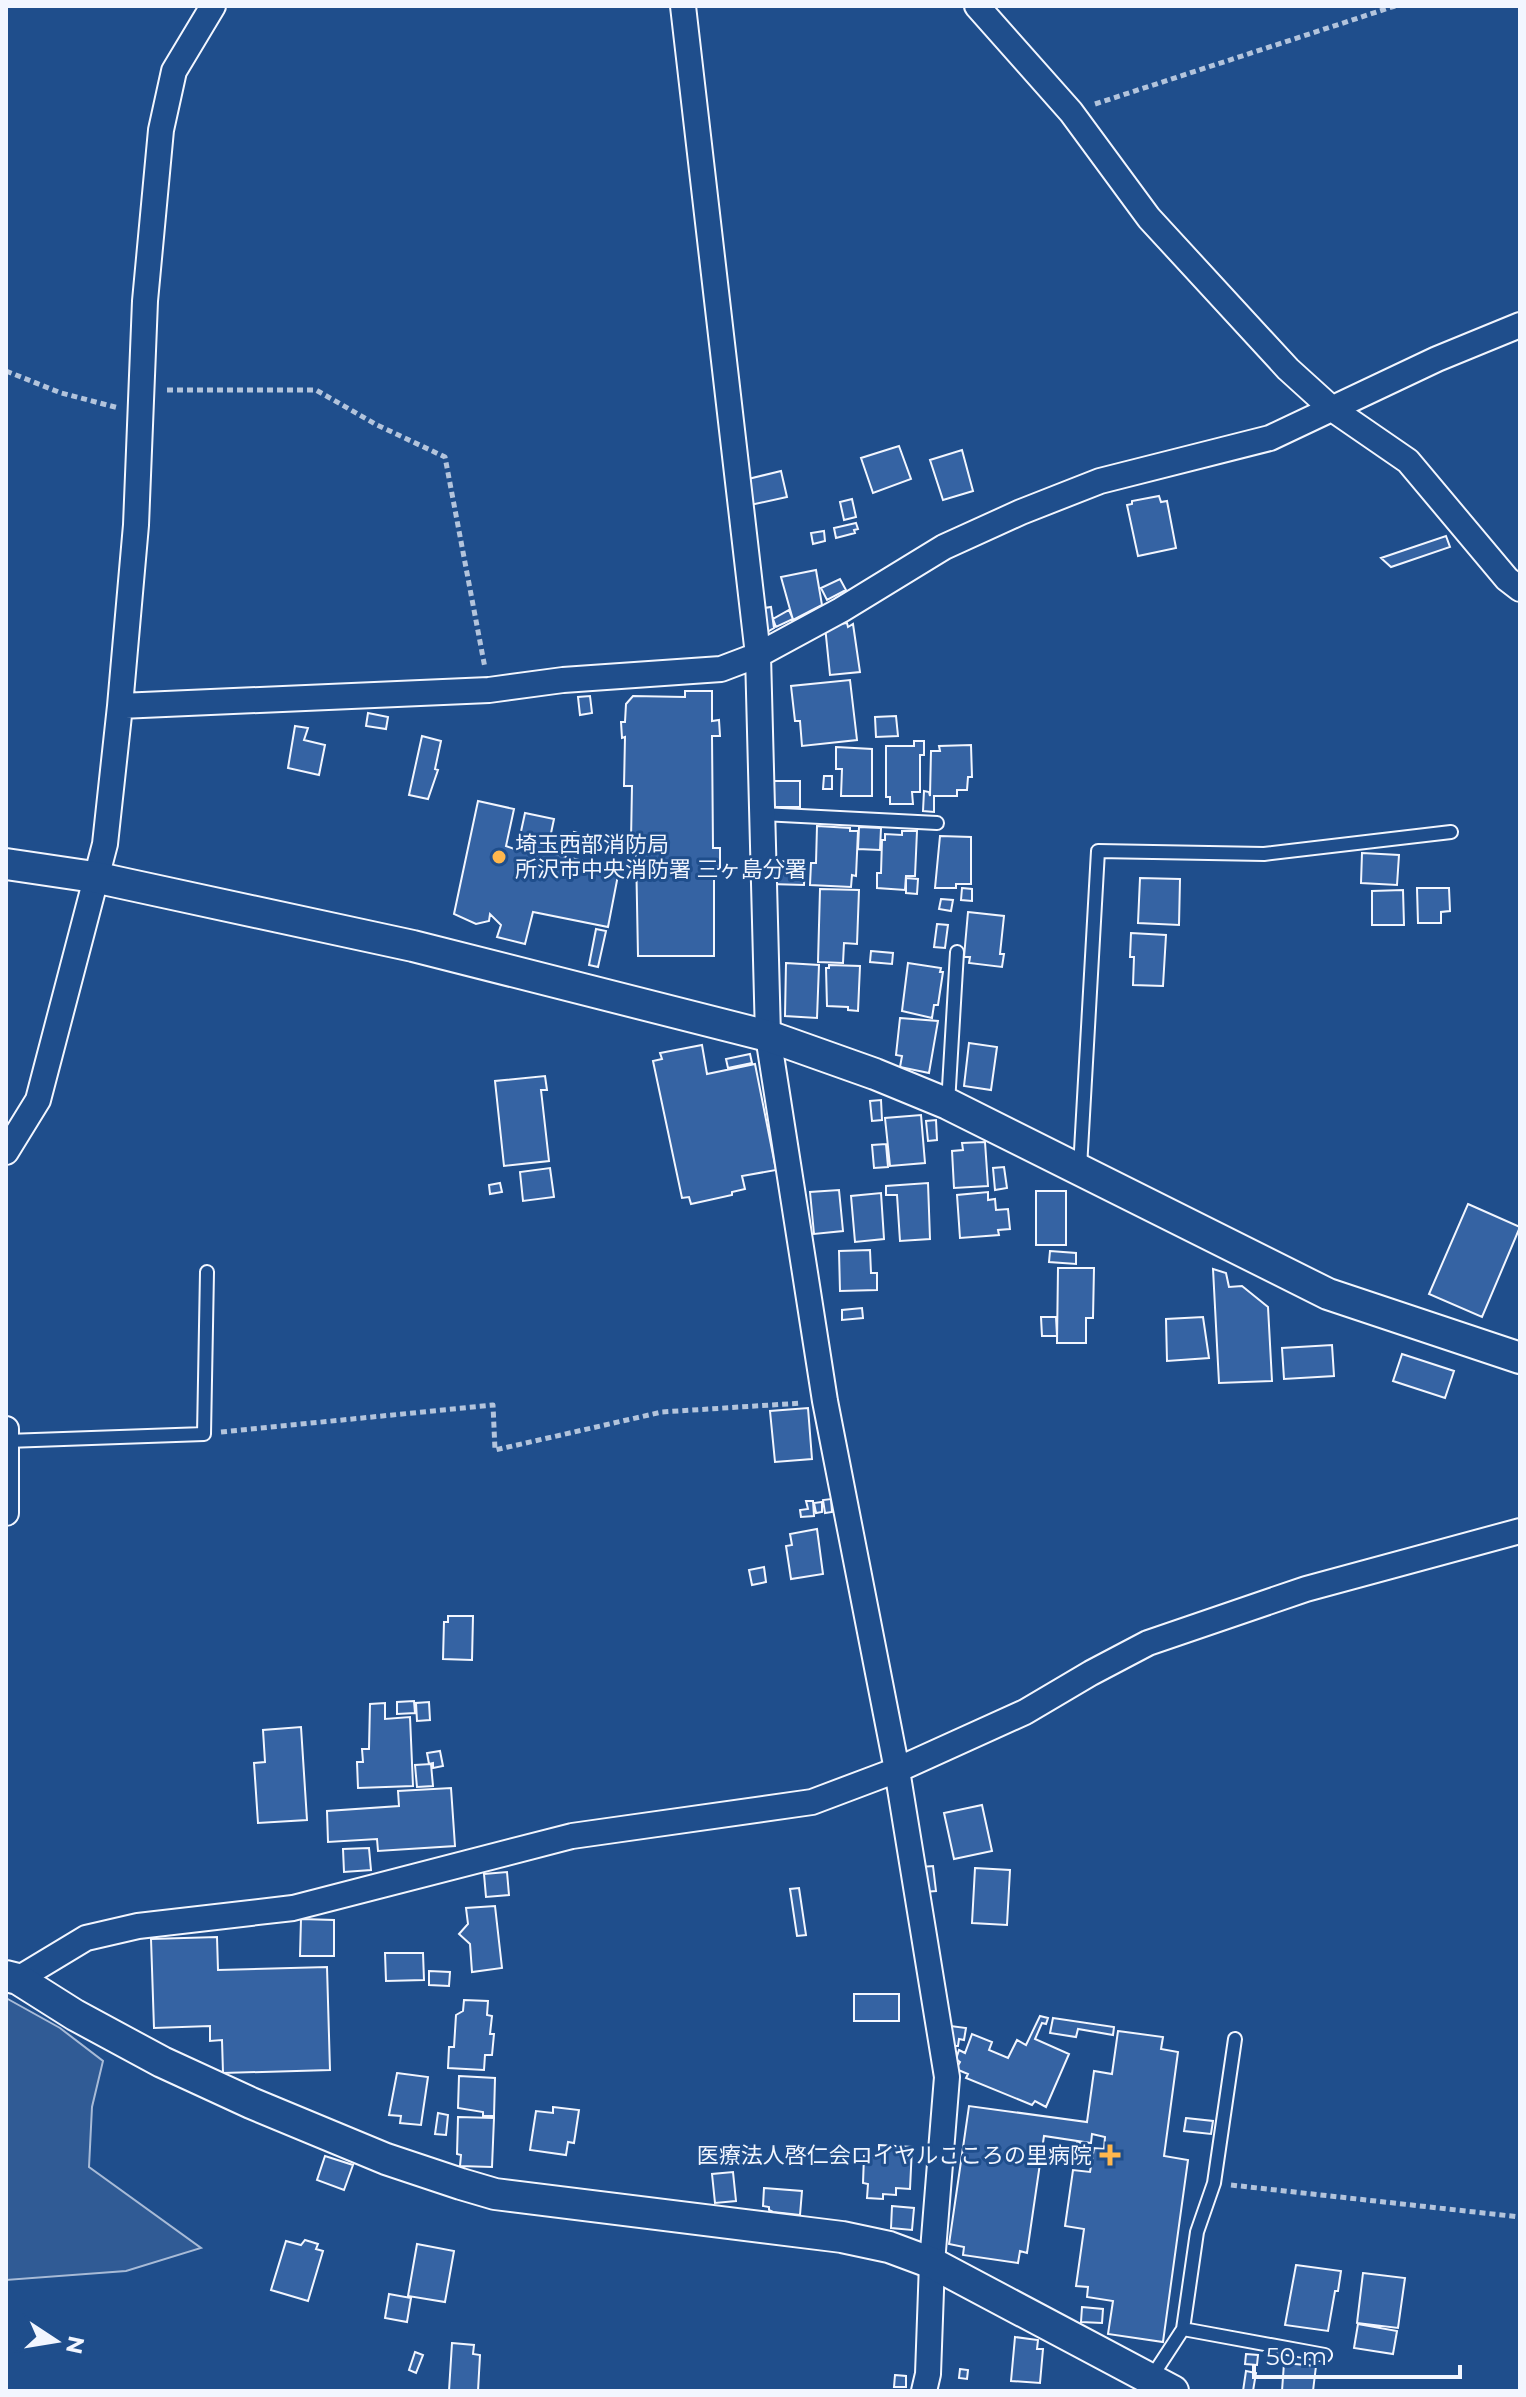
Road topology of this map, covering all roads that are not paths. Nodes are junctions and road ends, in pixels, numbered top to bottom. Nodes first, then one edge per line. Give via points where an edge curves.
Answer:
1 (683, 6) edge
2 (977, 6) edge
3 (203, 12) edge
4 (1520, 325) edge
5 (1331, 408) junction
6 (1520, 589) edge
7 (758, 655) junction
8 (120, 706) junction
9 (762, 814) junction
10 (937, 823) dead end
11 (1451, 832) dead end
12 (6, 864) edge
13 (94, 877) junction
14 (957, 952) dead end
15 (768, 1036) junction
16 (948, 1104) junction
17 (6, 1152) edge
18 (1080, 1168) junction
19 (207, 1272) dead end
20 (1520, 1358) edge
21 (6, 1429) edge
22 (7, 1441) edge
23 (6, 1513) edge
24 (1520, 1531) edge
25 (897, 1770) junction
26 (12, 1977) edge
27 (1235, 2039) dead end
28 (932, 2263) junction
29 (1183, 2329) junction
30 (1325, 2355) dead end
31 (1162, 2384) edge
32 (924, 2391) edge

1 - 7 street
2 - 5 street via 1071,112 1149,218 1288,369
3 - 8 street via 174,71 161,130
4 - 5 street
5 - 6 street via 1408,461
5 - 7 street via 1270,438 1100,481 1021,512 944,547
7 - 8 street via 721,669 489,690
7 - 9 street
8 - 13 street via 105,844
9 - 10 lane
9 - 15 street
11 - 18 lane via 1264,854 1098,851
12 - 13 street
13 - 15 street via 413,946
13 - 17 street via 38,1100
14 - 16 lane
15 - 16 street
15 - 25 street via 825,1401
16 - 18 street
18 - 20 street via 1328,1294
19 - 22 lane via 204,1434
21 - 22 street
22 - 23 street
24 - 25 street via 1306,1589 1148,1643 1025,1712
25 - 26 street via 812,1802 572,1836 293,1908 138,1926 86,1938
25 - 28 street via 947,2077
26 - 28 street via 162,2062 386,2159 461,2184 495,2194 842,2237
27 - 29 lane via 1214,2183 1197,2232
28 - 31 street
28 - 32 street
29 - 30 lane
29 - 31 lane

